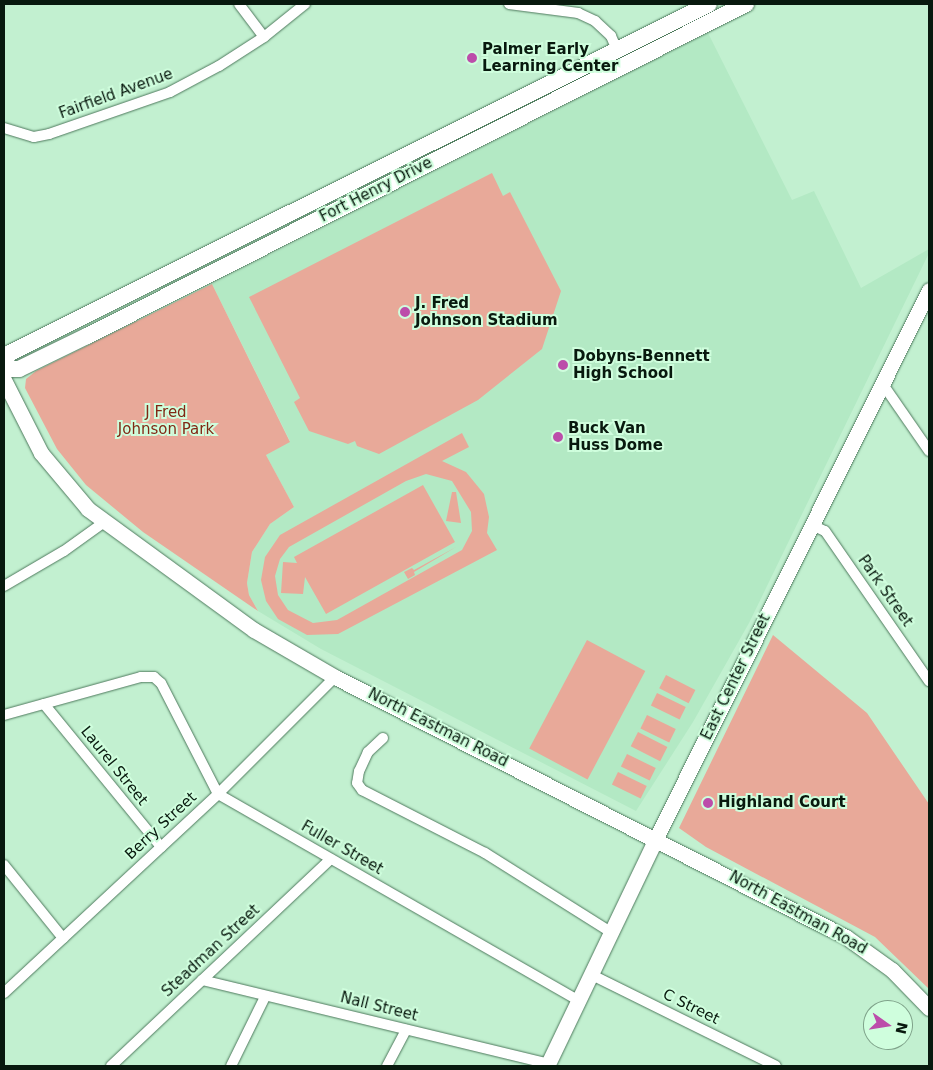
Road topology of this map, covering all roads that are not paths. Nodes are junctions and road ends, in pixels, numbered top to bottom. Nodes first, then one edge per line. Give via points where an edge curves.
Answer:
1 (239, 4) edge
2 (305, 4) edge
3 (510, 4) edge
4 (709, 4) edge
5 (746, 4) edge
6 (264, 37) junction
7 (617, 50) junction
8 (4, 128) edge
9 (929, 290) edge
10 (4, 361) edge
11 (4, 369) edge
12 (4, 380) edge
13 (882, 383) junction
14 (929, 451) edge
15 (103, 523) junction
16 (812, 525) junction
17 (4, 586) edge
18 (335, 677) junction
19 (928, 678) edge
20 (44, 704) junction
21 (4, 715) edge
22 (383, 738) dead end
23 (218, 794) junction
24 (656, 838) junction
25 (160, 847) junction
26 (331, 859) junction
27 (4, 865) edge
28 (612, 933) junction
29 (64, 938) junction
30 (592, 975) junction
31 (202, 980) junction
32 (4, 993) edge
33 (265, 997) junction
34 (579, 1001) junction
35 (929, 1008) edge
36 (406, 1030) junction
37 (547, 1065) edge
38 (111, 1066) edge
39 (231, 1066) edge
40 (387, 1066) edge
41 (776, 1066) edge

1 - 6 street
2 - 6 street, Fairfield Avenue
3 - 7 street via 578,13 611,36
4 - 7 main road, Fort Henry Drive
5 - 11 main road, Fort Henry Drive via 87,336 19,369
6 - 8 street, Fairfield Avenue via 170,92 110,114 34,137
7 - 10 main road, Fort Henry Drive via 12,352
9 - 13 main road, East Center Street
12 - 15 main road, North Eastman Road via 50,466
13 - 14 street
13 - 16 main road, East Center Street
15 - 17 street via 51,560
15 - 18 main road, North Eastman Road via 254,630
16 - 19 street, Park Street via 825,531
16 - 24 main road, East Center Street
18 - 23 street, Berry Street
18 - 24 main road, North Eastman Road
20 - 21 street
20 - 23 street via 141,677 154,677 162,683
20 - 25 street, Laurel Street
22 - 28 street via 368,752 360,771 357,784 362,790 485,853
23 - 25 street, Berry Street
23 - 26 street, Fuller Street
24 - 28 main road, East Center Street
24 - 35 main road, North Eastman Road via 846,937 892,970
25 - 29 street, Berry Street
26 - 31 street, Steadman Street
26 - 34 street, Fuller Street
27 - 29 street
28 - 30 main road, East Center Street
29 - 32 street, Berry Street
30 - 34 main road, East Center Street
30 - 41 street, C Street
31 - 33 street, Nall Street
31 - 38 street, Steadman Street
33 - 36 street, Nall Street
33 - 39 street
34 - 37 main road, East Center Street
36 - 37 street, Nall Street
36 - 40 street

